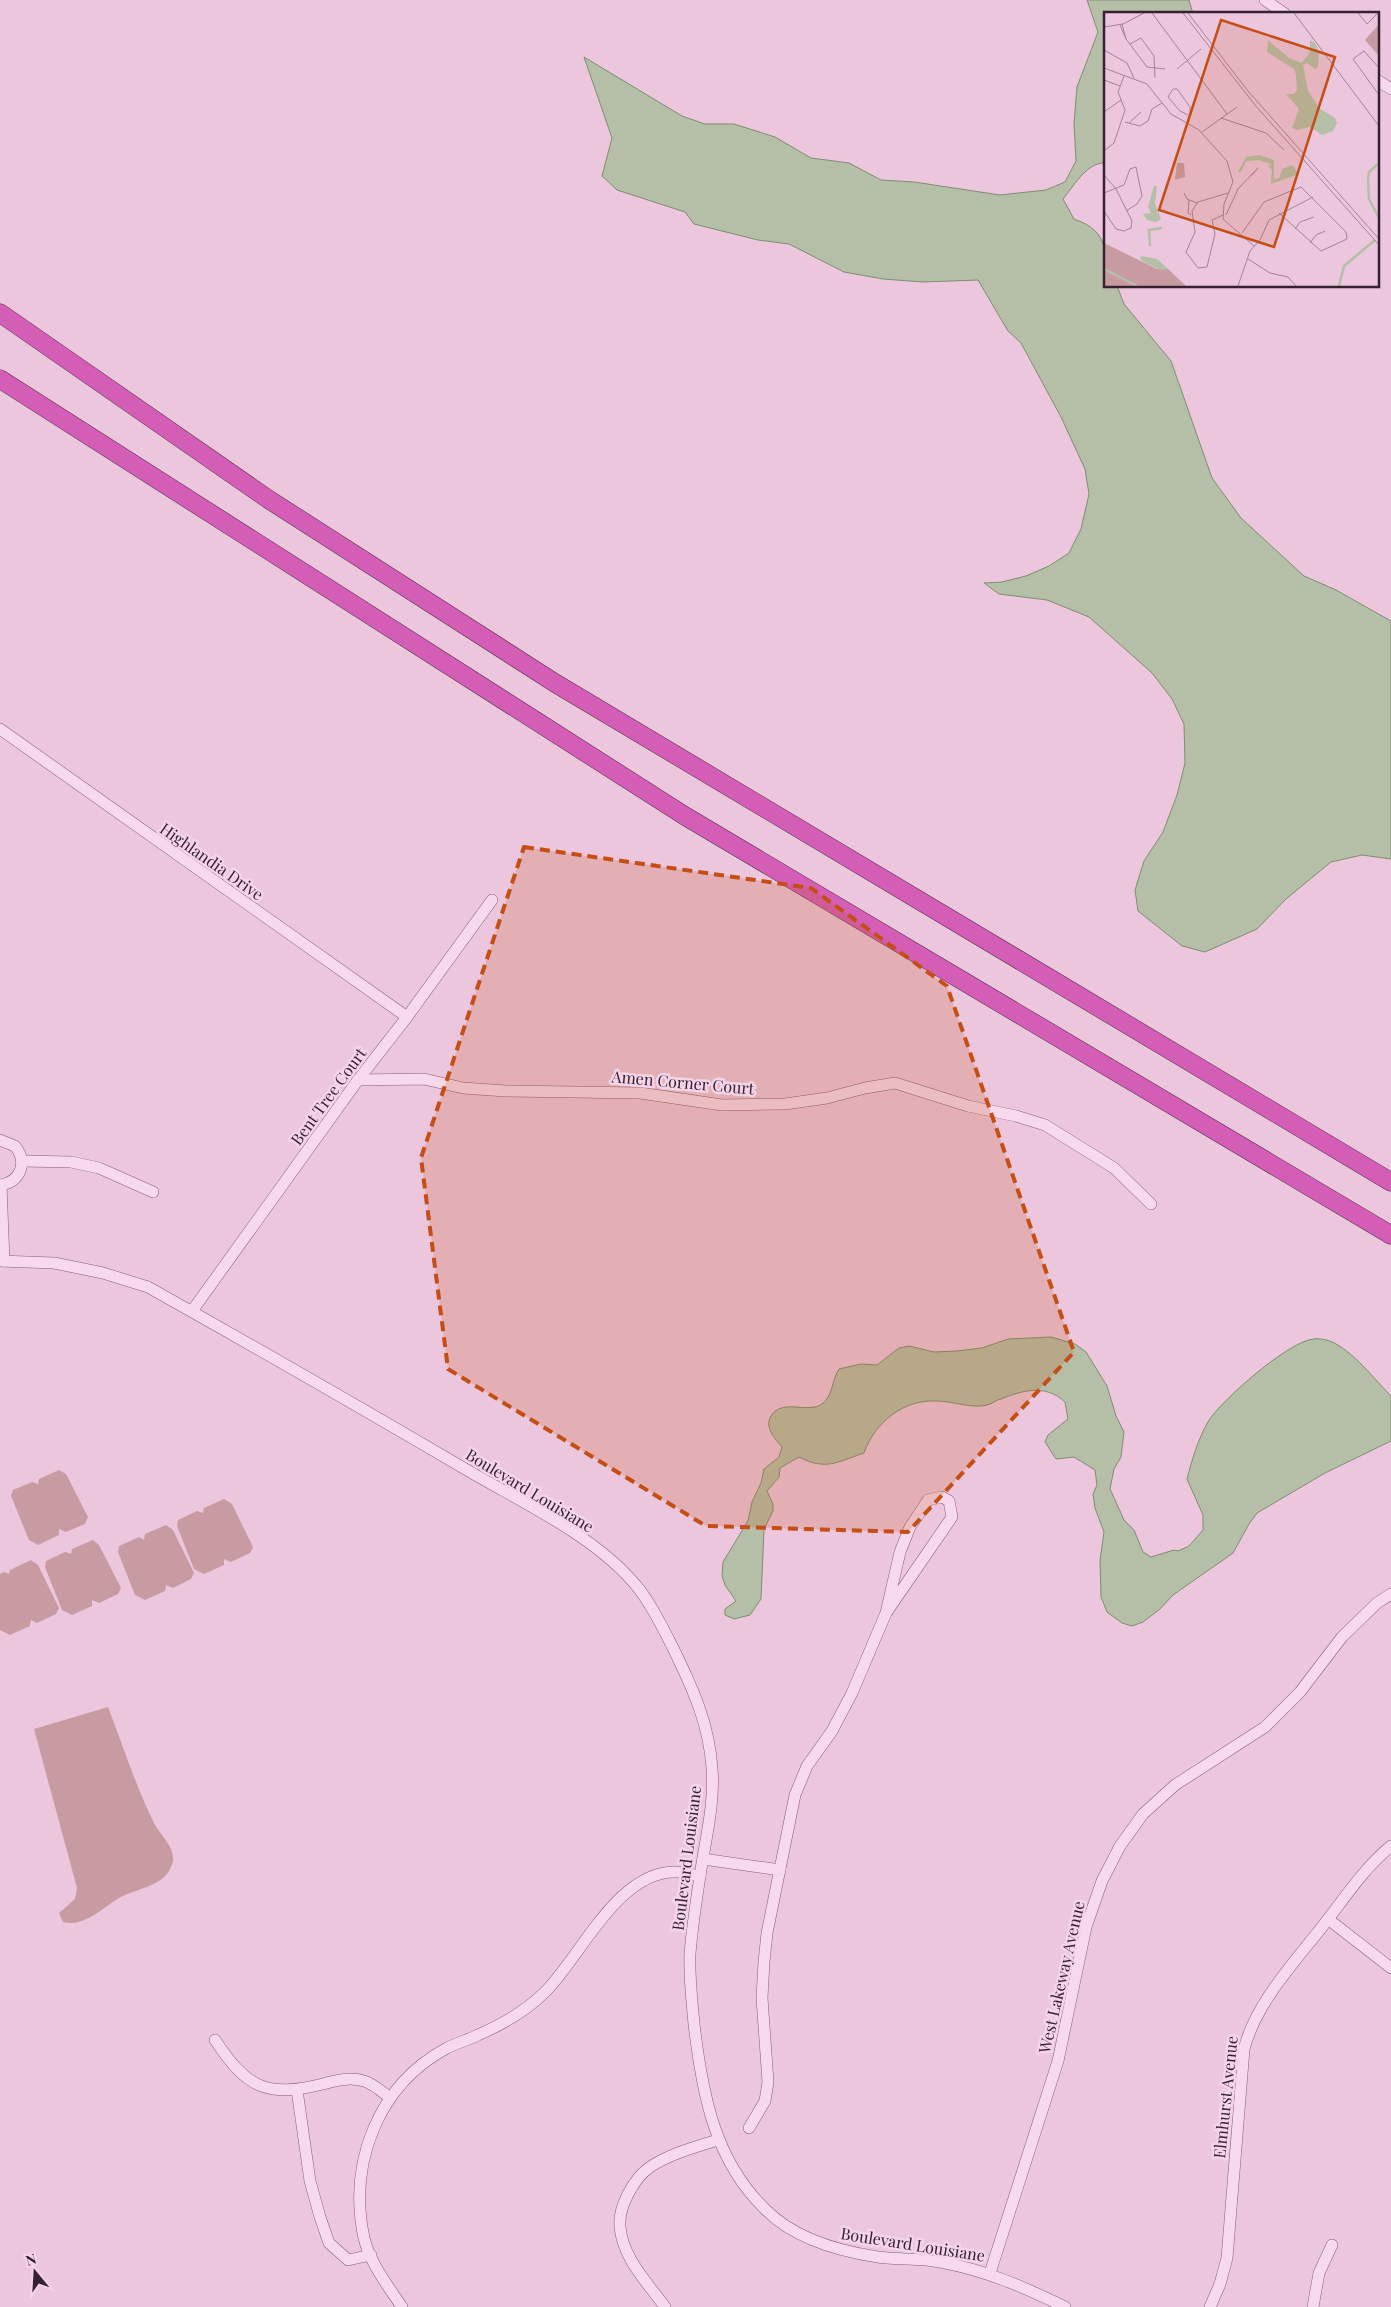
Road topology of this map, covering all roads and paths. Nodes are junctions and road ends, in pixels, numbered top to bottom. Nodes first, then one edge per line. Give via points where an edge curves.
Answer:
1 (1265, 0) edge
2 (1281, 12) edge
3 (1378, 81) edge
4 (1391, 89) edge
5 (0, 313) edge
6 (0, 379) edge
7 (0, 729) edge
8 (492, 900) dead end
9 (407, 1017) junction
10 (358, 1080) junction
11 (0, 1140) edge
12 (22, 1161) junction
13 (1391, 1182) edge
14 (0, 1185) edge
15 (153, 1192) dead end
16 (1151, 1204) dead end
17 (1391, 1235) edge
18 (2, 1261) edge
19 (192, 1312) junction
20 (1391, 1594) edge
21 (886, 1613) junction
22 (1391, 1846) edge
23 (702, 1859) junction
24 (780, 1870) junction
25 (700, 1876) junction
26 (1328, 1919) junction
27 (1391, 1968) edge
28 (215, 2040) dead end
29 (297, 2090) junction
30 (390, 2098) junction
31 (749, 2128) dead end
32 (718, 2140) junction
33 (1332, 2244) dead end
34 (371, 2255) junction
35 (990, 2273) junction
36 (402, 2307) edge
37 (664, 2307) edge
38 (1065, 2307) edge
39 (1210, 2307) edge
40 (1313, 2307) edge

1 - 2 street
3 - 4 street
5 - 13 highway via 268,499 555,683
6 - 17 highway via 685,816
7 - 9 street, Highlandia Drive
8 - 9 street, Bent Tree Court
9 - 10 street, Bent Tree Court
10 - 16 street, Amen Corner Court via 424,1079 463,1088 506,1091 640,1093 722,1105 785,1104 895,1083 1045,1125 1114,1168
10 - 19 street, Bent Tree Court
11 - 12 street via 15,1146
12 - 14 street via 22,1169 16,1179
12 - 15 street via 71,1162 99,1168
14 - 18 street
18 - 19 street, Boulevard Louisiane via 54,1263 103,1273 148,1287
19 - 23 street, Boulevard Louisiane via 565,1528 606,1555 639,1590 663,1629 699,1702 709,1736 712,1773
20 - 35 street, West Lakeway Avenue via 1377,1602 1342,1637 1300,1692 1265,1727 1175,1785 1144,1814 1120,1846 1102,1880 1086,1926 1058,2061
21 - 21 street via 952,1517 949,1501 942,1497 928,1500 910,1527 893,1574
21 - 24 street via 852,1693 832,1731 806,1766 795,1795
22 - 26 street, Elmhurst Avenue via 1371,1863
23 - 24 street
23 - 25 street, Boulevard Louisiane
24 - 31 street via 764,1962 762,1998 768,2082 765,2102
25 - 30 street via 677,1872 660,1874 636,1886 612,1905 544,1993 514,2016 425,2062
25 - 32 street, Boulevard Louisiane via 690,1956 693,2012 699,2069
26 - 27 street
26 - 39 street, Elmhurst Avenue via 1249,2029 1244,2049 1226,2258
28 - 29 street via 233,2066 248,2080 264,2087
29 - 30 street via 349,2078 365,2081
29 - 34 street via 310,2181 329,2243 348,2260
30 - 34 street via 375,2123 365,2149 360,2176 359,2203
32 - 35 street, Boulevard Louisiane via 740,2181 766,2211 797,2233 830,2247 878,2257 938,2262
32 - 37 street via 649,2168 632,2186 624,2206 620,2226 631,2260
33 - 40 street via 1319,2273
34 - 36 street
35 - 38 street, Boulevard Louisiane

